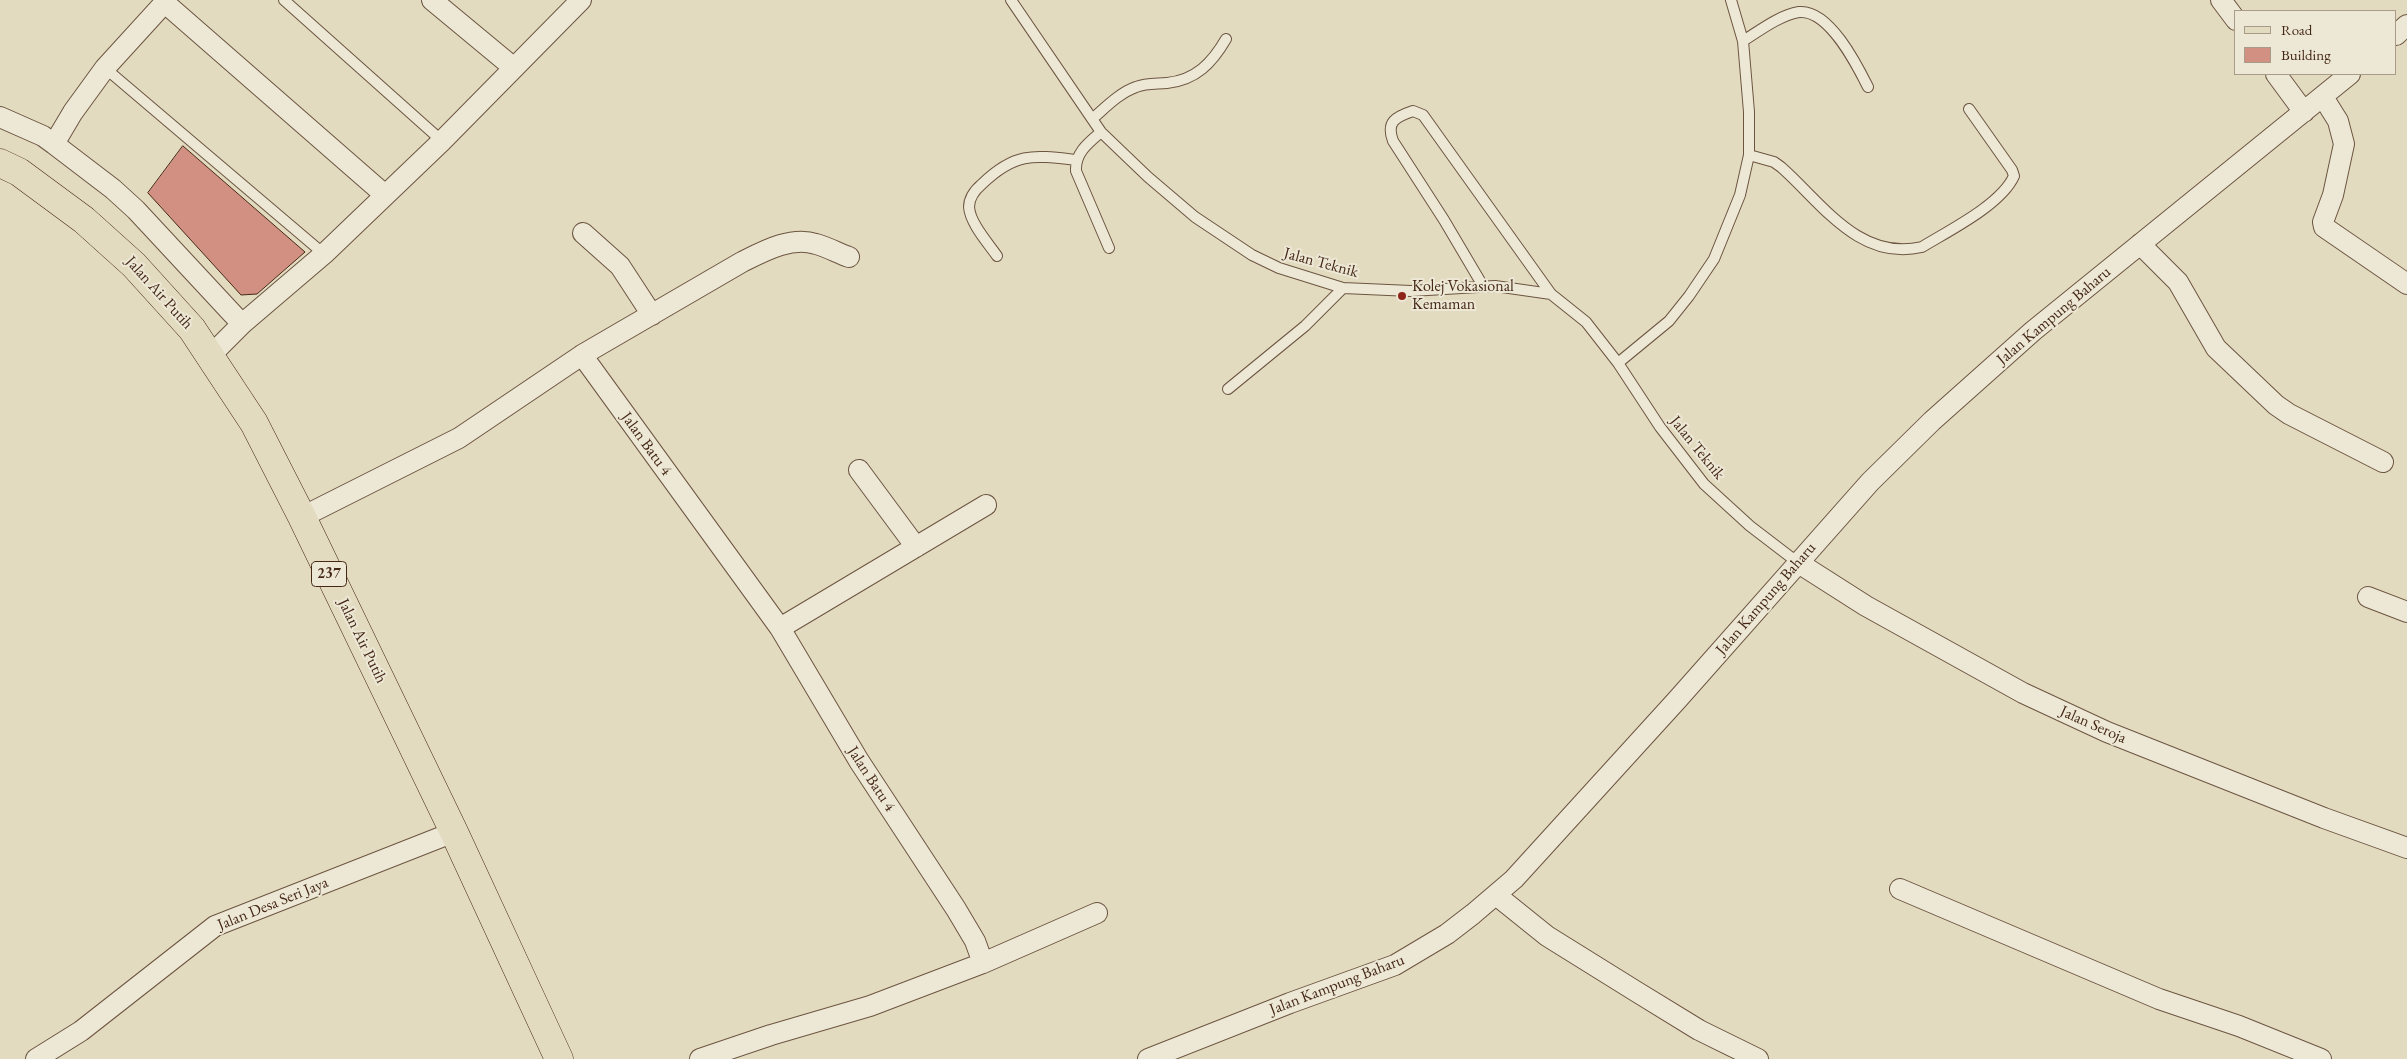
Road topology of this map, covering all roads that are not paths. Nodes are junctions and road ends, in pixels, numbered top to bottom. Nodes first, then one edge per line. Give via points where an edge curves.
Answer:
1 (284, 0) edge
2 (432, 0) edge
3 (581, 0) edge
4 (1011, 0) edge
5 (1731, 0) edge
6 (2220, 0) edge
7 (166, 2) edge
8 (2234, 18) edge
9 (2407, 25) edge
10 (2397, 34) edge
11 (1226, 39) dead end
12 (1744, 41) junction
13 (105, 68) junction
14 (514, 68) junction
15 (2277, 75) edge
16 (2349, 75) edge
17 (1868, 87) dead end
18 (2323, 97) junction
19 (1969, 109) dead end
20 (2304, 112) junction
21 (0, 117) edge
22 (1092, 119) junction
23 (1101, 132) junction
24 (442, 141) junction
25 (54, 144) junction
26 (1749, 155) junction
27 (1076, 160) junction
28 (0, 163) edge
29 (385, 195) junction
30 (583, 233) dead end
31 (2140, 244) junction
32 (1109, 248) dead end
33 (324, 254) junction
34 (997, 256) dead end
35 (849, 257) dead end
36 (2407, 284) edge
37 (1484, 286) junction
38 (1343, 288) junction
39 (1551, 294) junction
40 (652, 314) junction
41 (242, 324) junction
42 (210, 355) junction
43 (582, 355) junction
44 (1618, 362) junction
45 (1228, 389) dead end
46 (2383, 462) dead end
47 (859, 470) dead end
48 (986, 505) dead end
49 (302, 517) junction
50 (916, 547) junction
51 (1797, 562) junction
52 (2368, 597) dead end
53 (2407, 612) edge
54 (780, 628) junction
55 (454, 832) junction
56 (2407, 848) edge
57 (1900, 889) dead end
58 (1496, 895) junction
59 (1097, 913) dead end
60 (983, 963) junction
61 (1154, 1058) edge
62 (36, 1059) edge
63 (559, 1059) edge
64 (700, 1059) edge
65 (1758, 1059) edge
66 (2321, 1059) edge

1 - 24 lane
2 - 14 street
3 - 14 street
4 - 22 lane, Jalan Teknik
5 - 12 lane
6 - 8 street
7 - 13 street
7 - 29 street
9 - 10 street
11 - 22 lane via 1210,63 1196,74 1168,83 1137,86
12 - 17 lane via 1792,15 1805,12 1829,26 1842,41
12 - 26 lane
13 - 25 street
13 - 33 lane
14 - 24 street
15 - 20 street
16 - 18 street, Jalan Kampung Baharu
18 - 20 street, Jalan Kampung Baharu
18 - 36 street via 2338,121 2344,144 2324,227
19 - 26 lane via 2014,176 2006,189 1988,205 1922,247 1912,249 1872,243 1854,235 1782,167
20 - 31 street, Jalan Kampung Baharu
21 - 25 street
22 - 23 lane, Jalan Teknik
23 - 27 lane via 1086,145
23 - 38 lane, Jalan Teknik via 1195,217 1252,255 1279,268
24 - 29 street
25 - 41 street via 136,210
26 - 44 lane via 1740,195 1714,259 1669,321
27 - 32 lane via 1076,171
27 - 34 lane via 1042,156 1019,158 995,171 973,193 969,208
28 - 42 main road, Jalan Air Putih / 237 via 50,194 110,242 160,292
29 - 33 street
30 - 40 street via 620,266
31 - 46 street via 2178,282 2216,348 2276,405
31 - 51 street, Jalan Kampung Baharu via 2033,331 1932,421 1870,482
33 - 41 street
35 - 40 street via 815,243 793,242 770,248
37 - 38 lane, Jalan Teknik via 1411,291
37 - 39 lane, Jalan Teknik
37 - 39 lane via 1393,141 1389,131 1391,125 1403,114 1413,111 1423,115
38 - 45 lane via 1305,326
39 - 44 lane, Jalan Teknik via 1586,322
40 - 43 street
41 - 42 street
42 - 49 main road, Jalan Air Putih / 237 via 254,423
43 - 49 street via 460,438
43 - 54 street, Jalan Batu 4
44 - 51 lane, Jalan Teknik via 1660,427 1704,484 1750,526
47 - 50 street
48 - 50 street
49 - 55 main road, Jalan Air Putih / 237
50 - 54 street
51 - 56 street, Jalan Seroja via 1866,606 2032,697 2203,771
51 - 58 street, Jalan Kampung Baharu via 1576,812
52 - 53 street
54 - 60 street, Jalan Batu 4 via 859,761 956,909 975,941
55 - 62 street, Jalan Desa Seri Jaya via 215,926 81,1031
55 - 63 main road, Jalan Air Putih / 237
57 - 66 street via 2159,999
58 - 61 street, Jalan Kampung Baharu via 1446,934 1395,965
58 - 65 street via 1548,936 1637,992 1699,1030
59 - 60 street
60 - 64 street via 870,1006

